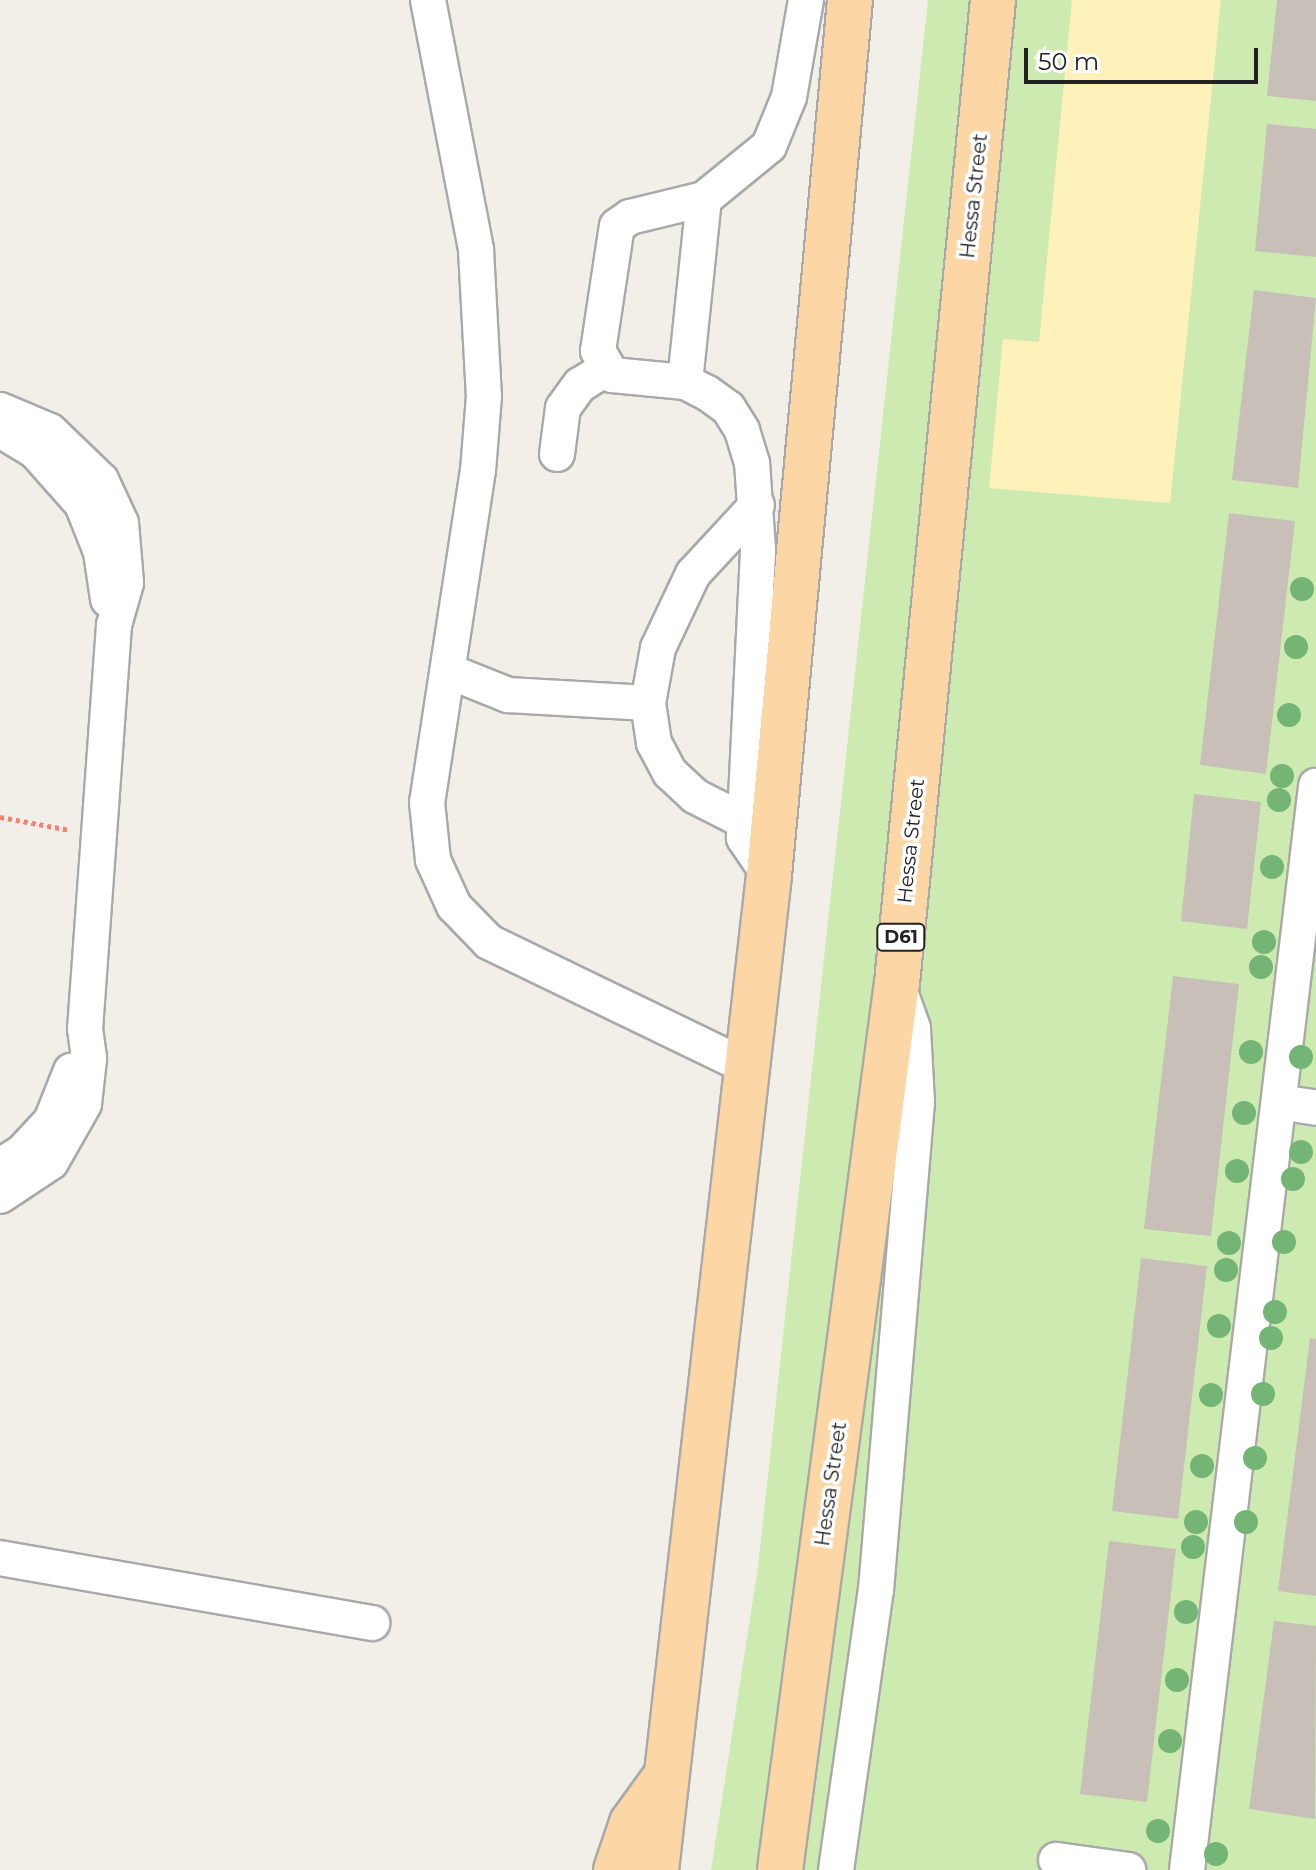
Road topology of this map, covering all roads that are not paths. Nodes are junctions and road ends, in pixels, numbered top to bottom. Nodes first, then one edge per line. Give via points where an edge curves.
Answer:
1 (428, 0) edge
2 (806, 0) edge
3 (850, 0) edge
4 (993, 0) edge
5 (704, 199) junction
6 (604, 370) junction
7 (685, 382) junction
8 (0, 410) edge
9 (0, 430) edge
10 (557, 454) dead end
11 (757, 505) junction
12 (114, 625) junction
13 (448, 671) junction
14 (648, 703) junction
15 (1315, 803) edge
16 (744, 821) junction
17 (769, 875) junction
18 (897, 983) junction
19 (85, 1029) junction
20 (746, 1066) junction
21 (1280, 1102) junction
22 (1316, 1108) edge
23 (0, 1166) edge
24 (0, 1196) edge
25 (0, 1558) edge
26 (372, 1623) dead end
27 (667, 1775) junction
28 (1056, 1860) dead end
29 (616, 1870) edge
30 (656, 1870) edge
31 (780, 1870) edge
32 (836, 1870) edge
33 (1128, 1870) edge
34 (1187, 1870) edge

1 - 13 street via 463,166 483,322 478,470
2 - 5 street via 789,97 769,146
3 - 17 main road
4 - 18 main road, Hessa Street / D61
5 - 6 street via 630,217 613,232 598,351
5 - 7 street
6 - 7 street via 621,378
6 - 10 street via 580,385 563,408
7 - 11 street via 728,408 742,430
8 - 12 street via 29,420 69,445 112,500 125,546 126,583
9 - 12 street via 53,467 82,504 101,552
11 - 14 street via 693,574 658,648
11 - 16 street
12 - 19 street
13 - 14 street via 508,695
13 - 20 street via 427,822 433,860 454,906 511,955
14 - 16 street via 654,743 670,773 695,796
15 - 21 street
16 - 17 street via 750,852
17 - 20 main road
18 - 31 main road, Hessa Street / D61
18 - 32 street via 913,1028 917,1103 876,1590
19 - 23 street via 51,1121 22,1152
19 - 24 street via 88,1082 76,1124 51,1162
20 - 27 main road
21 - 22 street
21 - 34 street
25 - 26 street
27 - 29 main road via 632,1823
27 - 30 main road
28 - 33 street

